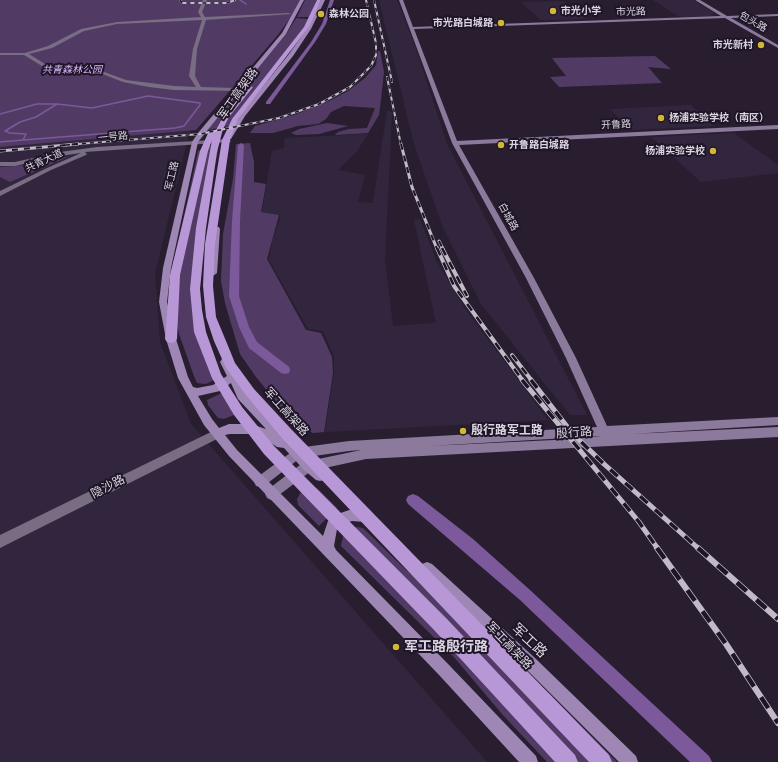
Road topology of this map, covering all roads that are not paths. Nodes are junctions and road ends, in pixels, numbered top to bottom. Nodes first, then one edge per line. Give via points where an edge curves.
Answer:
1 (205, 0) edge
2 (302, 0) edge
3 (312, 0) edge
4 (319, 0) edge
5 (323, 0) edge
6 (402, 0) edge
7 (697, 0) edge
8 (289, 14) dead end
9 (778, 15) edge
10 (727, 17) junction
11 (204, 18) junction
12 (412, 28) junction
13 (778, 47) edge
14 (0, 54) edge
15 (25, 54) junction
16 (199, 88) junction
17 (237, 90) junction
18 (226, 116) junction
19 (778, 127) edge
20 (195, 142) junction
21 (228, 142) junction
22 (455, 143) junction
23 (97, 149) junction
24 (0, 164) edge
25 (0, 194) edge
26 (171, 338) junction
27 (231, 376) junction
28 (190, 390) junction
29 (778, 422) edge
30 (778, 432) edge
31 (217, 434) junction
32 (606, 435) junction
33 (297, 453) junction
34 (308, 466) junction
35 (260, 482) junction
36 (271, 494) junction
37 (365, 516) junction
38 (0, 542) edge
39 (331, 555) junction
40 (530, 762) edge
41 (568, 762) edge
42 (602, 762) edge
43 (630, 762) edge

1 - 11 street via 200,12
2 - 17 main road, 军工路 via 284,33
3 - 18 highway, 军工高架路 via 297,27 277,54
4 - 42 highway, 军工高架路 via 306,26 235,119 226,140 210,244 208,286 211,317 230,365 286,434
5 - 21 main road, 军工路 via 309,29 287,61 243,115
6 - 12 street, 白城路
7 - 10 street, 包头路
8 - 11 street
9 - 10 street, 市光路
10 - 12 street, 市光路
10 - 13 street, 包头路
11 - 15 street via 130,21 99,26
11 - 16 street via 195,49 192,76
12 - 22 street, 白城路
14 - 15 street
15 - 16 street via 44,65 96,70 149,85
16 - 17 street
17 - 20 main road, 军工路
18 - 26 highway via 212,133 204,150 175,275
18 - 41 highway, 军工高架路 via 219,129 213,152 195,289 200,332 216,375 238,411 269,450 441,625
19 - 22 street, 开鲁路
20 - 21 street, 一号路
20 - 23 street, 一号路
20 - 26 main road, 军工路 via 167,268 163,302
21 - 27 main road, 军工路 via 222,168 213,286 219,344
22 - 32 street, 白城路 via 530,278 571,358
23 - 24 street, 一号路 via 15,164
23 - 25 street, 共青大道 via 49,169
26 - 28 main road, 军工路
27 - 28 main road via 216,388 197,392
27 - 33 main road, 军工路 via 242,396
28 - 31 main road, 军工路
29 - 32 street, 殷行路
30 - 32 street, 殷行路
31 - 33 main road, 军工路 via 230,429 250,429 265,433
31 - 35 main road, 军工路
31 - 38 street, 隐沙路
32 - 33 street, 殷行路 via 349,446
32 - 34 street, 殷行路 via 575,444 366,454
33 - 34 main road, 军工路
33 - 35 street
34 - 36 street, 殷行路
34 - 37 main road, 军工路
35 - 36 main road, 军工路
36 - 39 main road, 军工路
37 - 39 main road via 352,515 339,519 332,525 328,534
37 - 43 main road, 军工路 via 378,524 531,664
39 - 40 main road, 军工路

